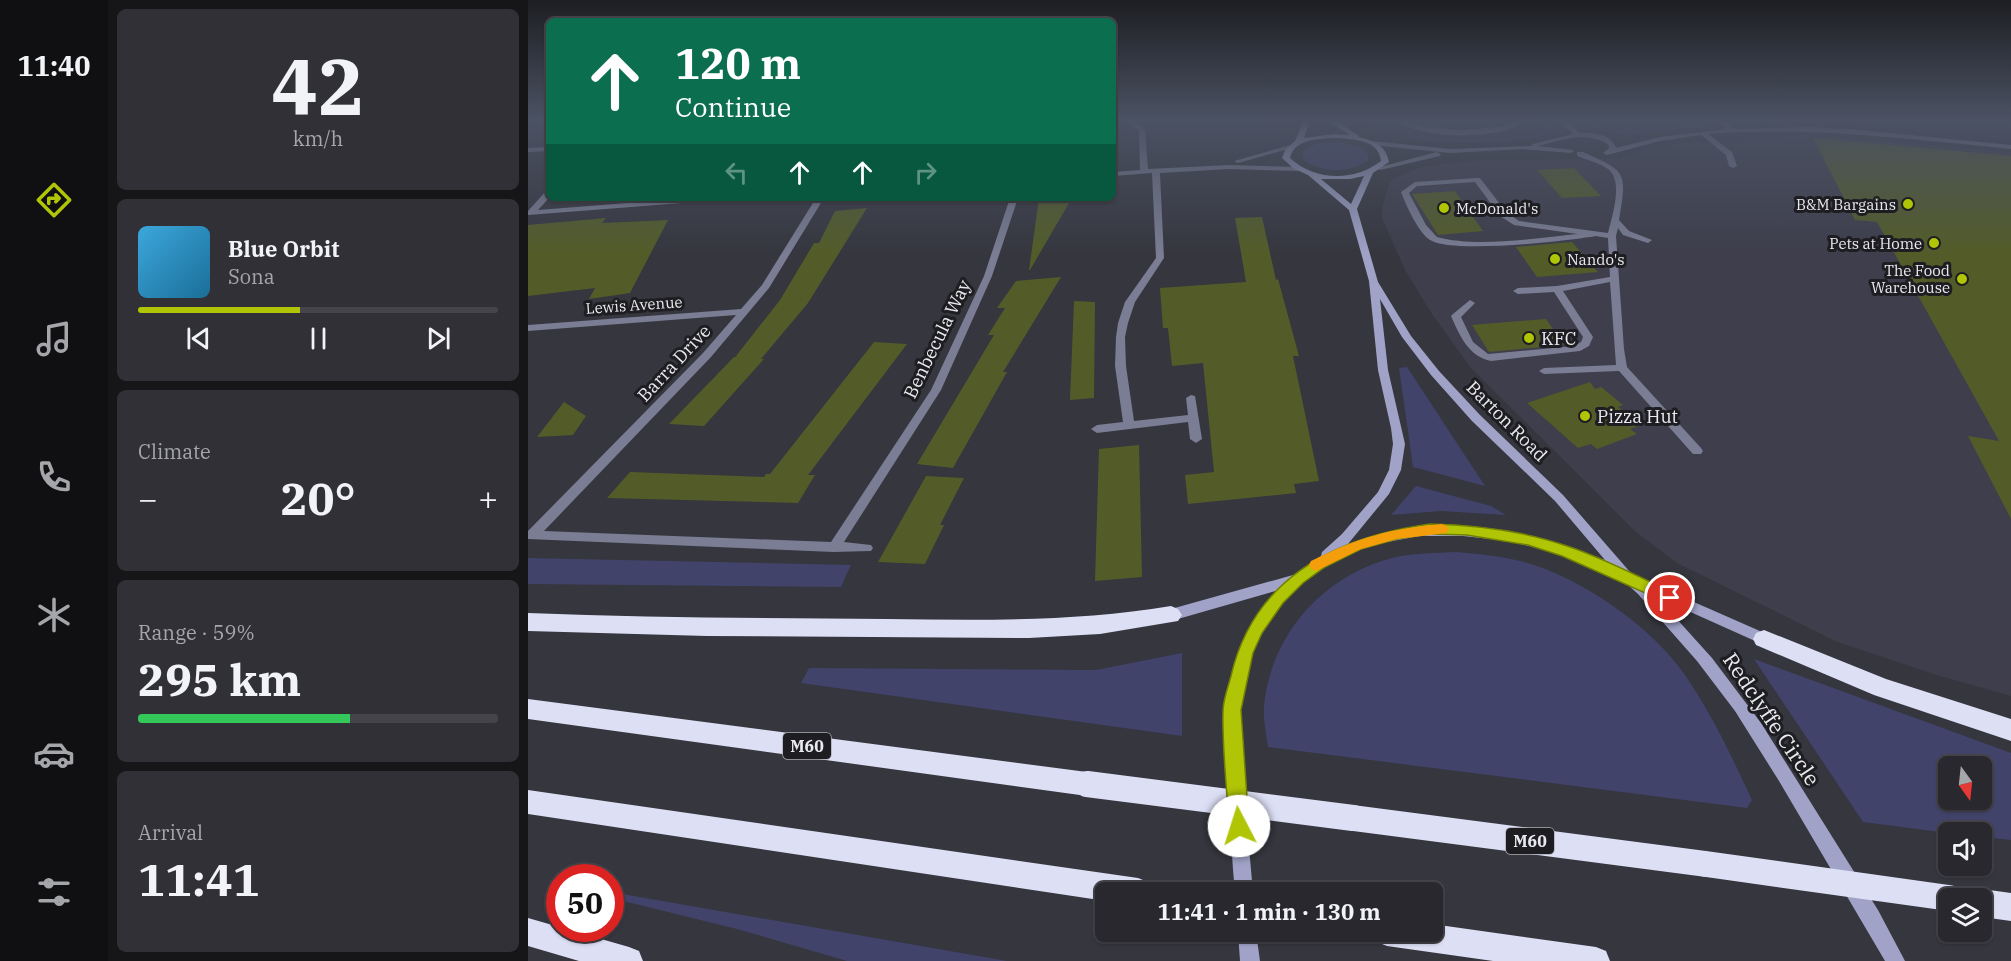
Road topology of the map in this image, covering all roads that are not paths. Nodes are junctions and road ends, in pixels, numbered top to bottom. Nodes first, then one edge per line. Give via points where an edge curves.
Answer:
1 (1144, 165) edge
2 (1213, 165) edge
3 (1294, 165) edge
4 (1383, 165) edge
5 (1393, 165) edge
6 (1605, 165) edge
7 (1207, 166) junction
8 (1610, 167) joint
9 (1380, 168) junction
10 (1299, 169) junction
11 (1144, 171) junction
12 (1156, 171) junction
13 (1370, 172) junction
14 (1116, 174) edge
15 (1311, 174) junction
16 (546, 196) edge
17 (683, 201) edge
18 (818, 201) edge
19 (1013, 201) edge
20 (1353, 209) junction
21 (529, 213) edge
22 (1615, 220) junction
23 (1596, 234) junction
24 (1612, 236) junction
25 (1648, 240) dead end
26 (1615, 279) junction
27 (1373, 281) junction
28 (1557, 289) junction
29 (1518, 291) dead end
30 (1470, 303) dead end
31 (743, 312) junction
32 (528, 328) edge
33 (1622, 368) junction
34 (1544, 371) dead end
35 (1191, 399) dead end
36 (1194, 418) junction
37 (1130, 424) junction
38 (1097, 429) dead end
39 (1196, 439) dead end
40 (1697, 452) dead end
41 (530, 535) edge
42 (834, 547) junction
43 (866, 548) dead end
44 (1320, 563) junction
45 (1629, 578) junction
46 (1298, 579) junction
47 (1171, 615) joint
48 (528, 622) edge
49 (1764, 639) joint
50 (528, 709) edge
51 (2011, 730) edge
52 (528, 802) edge
53 (1243, 882) edge
54 (1095, 886) edge
55 (1938, 896) edge
56 (1992, 904) edge
57 (2011, 907) edge
58 (528, 932) edge
59 (1443, 940) edge
60 (1248, 942) edge
61 (629, 961) edge
62 (1250, 961) edge
63 (1596, 961) edge
64 (1895, 961) edge

1 - 11 street
2 - 7 street
3 - 10 main road
4 - 9 main road
5 - 9 street
6 - 8 street
7 - 10 street
7 - 12 street
8 - 22 street via 1620,186
9 - 13 main road
10 - 15 main road
11 - 12 street
11 - 14 street
12 - 37 street via 1160,258 1127,308 1121,336 1120,371
13 - 15 main road via 1342,177
13 - 20 main road
15 - 20 main road
16 - 21 street
17 - 21 street
18 - 31 street, Barra Drive via 766,286
19 - 42 street, Benbecula Way via 988,276 936,390
20 - 27 main road, Barton Road
22 - 24 street
22 - 25 street via 1626,233
23 - 23 street via 1538,241 1445,243 1431,237 1406,195 1407,189 1423,183 1478,180 1503,214 1517,223
23 - 24 street
24 - 26 street
26 - 28 street
26 - 33 street
27 - 44 main road, Barton Road via 1383,370 1398,428 1398,460 1383,494
27 - 45 main road, Barton Road via 1407,337 1435,373 1559,498
28 - 29 street
28 - 30 street via 1588,337 1576,349 1480,356 1456,316
31 - 32 street, Lewis Avenue
31 - 41 street, Barra Drive via 707,355
33 - 34 street
33 - 40 street
35 - 36 street
36 - 37 street
36 - 39 street
37 - 38 street
41 - 42 street
42 - 43 street
44 - 45 main road, Redclyffe Circle via 1357,545 1397,534 1430,529 1467,530 1567,551
44 - 46 main road, Redclyffe Circle
45 - 49 main road
45 - 64 main road, Redclyffe Circle via 1708,663 1740,705
46 - 47 main road
46 - 53 main road, Redclyffe Circle via 1277,599 1257,629 1244,653 1236,683 1232,736
47 - 48 highway via 1132,623 1024,629 643,627
49 - 51 highway via 1882,688
50 - 55 highway, M60, bridge
52 - 54 highway
56 - 57 highway
58 - 61 highway
59 - 63 highway
60 - 62 main road

